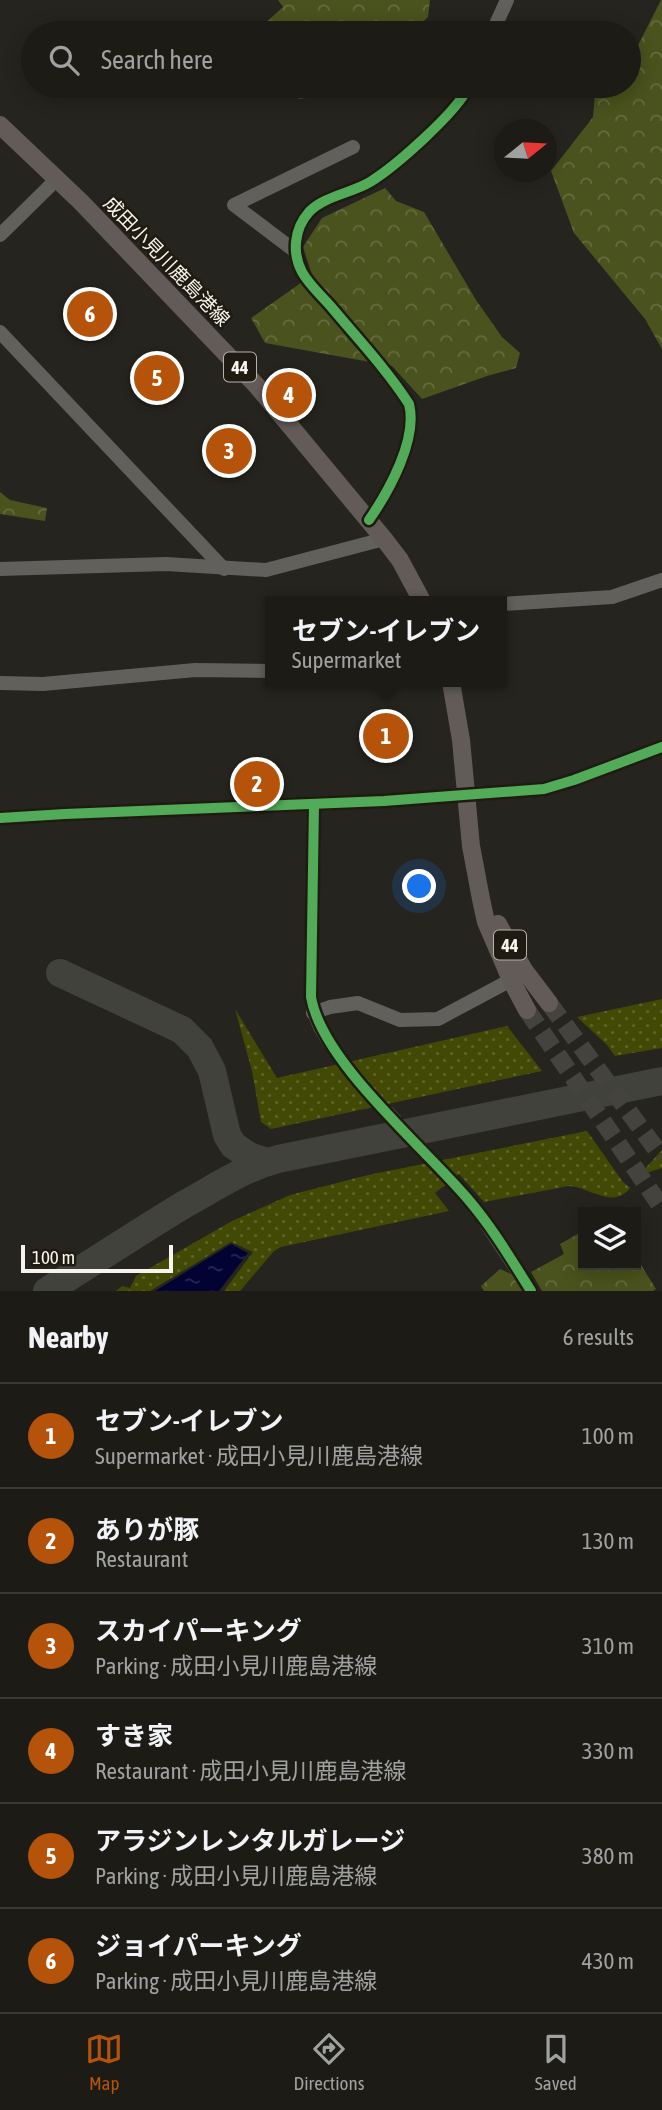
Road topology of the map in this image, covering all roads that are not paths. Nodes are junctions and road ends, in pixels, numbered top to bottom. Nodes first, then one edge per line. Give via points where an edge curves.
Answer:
1 (507, 0) edge
2 (497, 21) edge
3 (462, 98) edge
4 (0, 125) edge
5 (353, 147) dead end
6 (57, 178) junction
7 (0, 234) edge
8 (295, 251) junction
9 (0, 332) edge
10 (369, 520) junction
11 (384, 539) junction
12 (0, 569) edge
13 (224, 569) junction
14 (662, 580) edge
15 (419, 596) edge
16 (507, 604) edge
17 (265, 671) edge
18 (0, 683) edge
19 (453, 687) edge
20 (662, 747) edge
21 (466, 796) junction
22 (314, 804) junction
23 (0, 818) edge
24 (478, 883) junction
25 (511, 980) junction
26 (549, 1003) tunnel mouth
27 (527, 1010) tunnel mouth
28 (313, 1013) junction
29 (333, 1047) tunnel mouth
30 (484, 1220) tunnel mouth
31 (531, 1291) edge

1 - 2 street
3 - 8 street via 401,159 369,183 310,211 299,229
4 - 6 main road, 成田小見川鹿島港線 / 44
5 - 8 street via 234,205
6 - 7 street
6 - 10 main road, 成田小見川鹿島港線 / 44 via 257,386
8 - 10 street via 303,274 410,404 408,442
9 - 13 street
10 - 11 main road, 成田小見川鹿島港線 / 44
11 - 13 street via 266,570
11 - 15 main road, 成田小見川鹿島港線 / 44
12 - 13 street via 166,564
14 - 16 street via 612,597
17 - 18 street via 195,670 43,684
19 - 21 main road, 44
20 - 21 street via 557,786
21 - 22 street
21 - 24 main road, 44
22 - 23 street
22 - 28 street
24 - 25 main road, 44 via 486,922
24 - 26 main road, 44 via 524,970
25 - 27 main road, 44
25 - 28 street via 438,1019 400,1020 358,1003
28 - 29 street
30 - 31 street

